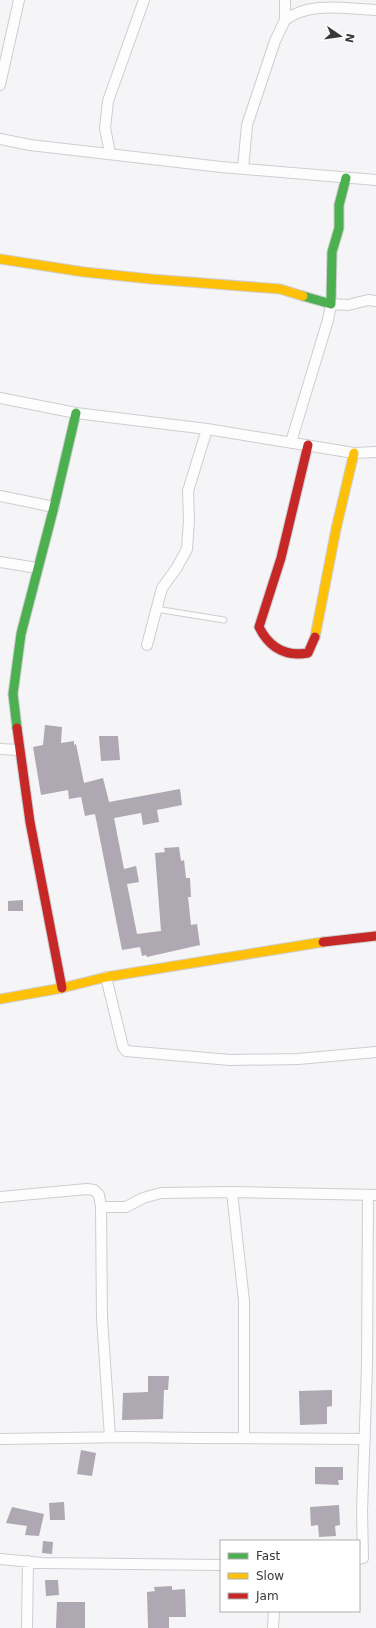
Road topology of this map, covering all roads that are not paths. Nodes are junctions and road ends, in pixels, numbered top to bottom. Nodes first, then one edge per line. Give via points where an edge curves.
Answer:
1 (19, 0) edge
2 (144, 0) edge
3 (285, 0) edge
4 (376, 10) edge
5 (285, 20) junction
6 (0, 85) edge
7 (0, 139) edge
8 (110, 153) junction
9 (243, 168) junction
10 (346, 178) junction
11 (376, 180) edge
12 (0, 259) edge
13 (376, 301) edge
14 (331, 304) junction
15 (0, 398) edge
16 (76, 413) junction
17 (207, 429) junction
18 (291, 442) junction
19 (308, 446) junction
20 (376, 452) edge
21 (354, 453) junction
22 (0, 496) edge
23 (54, 507) junction
24 (0, 562) edge
25 (37, 568) junction
26 (156, 609) junction
27 (224, 620) dead end
28 (146, 645) dead end
29 (0, 750) edge
30 (19, 750) junction
31 (376, 936) edge
32 (106, 977) junction
33 (62, 988) junction
34 (0, 999) edge
35 (376, 1052) edge
36 (232, 1192) junction
37 (372, 1195) edge
38 (0, 1198) edge
39 (101, 1207) junction
40 (110, 1437) junction
41 (244, 1438) junction
42 (0, 1439) edge
43 (365, 1439) junction
44 (0, 1559) edge
45 (360, 1559) edge
46 (28, 1561) junction
47 (220, 1565) edge
48 (274, 1612) edge
49 (27, 1628) edge
50 (274, 1628) edge

1 - 6 street
2 - 8 street via 108,101 105,128
3 - 5 street
4 - 5 street via 324,7 292,14
5 - 9 street via 275,41 247,125
7 - 8 street via 30,145
8 - 9 street
9 - 10 street
10 - 11 street
10 - 14 street via 339,205 339,228 332,252
12 - 14 street via 84,272 280,289
13 - 14 street
14 - 18 street
15 - 16 street
16 - 17 street
16 - 23 street
17 - 18 street
17 - 26 street via 188,490 187,549 176,570 162,588
18 - 19 street
19 - 21 street
19 - 21 street via 281,558 259,627 266,640 284,652 301,655 308,653 315,640 336,528
20 - 21 street
22 - 23 street
23 - 25 street
24 - 25 street
25 - 30 street via 21,634 13,694
26 - 27 lane
26 - 28 street
29 - 30 street
30 - 33 street
31 - 32 street via 323,942
32 - 33 street
32 - 35 street via 126,1051 230,1060 298,1059
33 - 34 street
36 - 37 street
36 - 39 street via 161,1193 143,1198 126,1207
36 - 41 street via 244,1301
37 - 43 street
38 - 39 street via 88,1189 99,1195
39 - 40 street via 102,1318
40 - 41 street
40 - 42 street
41 - 43 street
43 - 45 street via 363,1558
44 - 46 street
46 - 47 street
46 - 49 street
48 - 50 street

